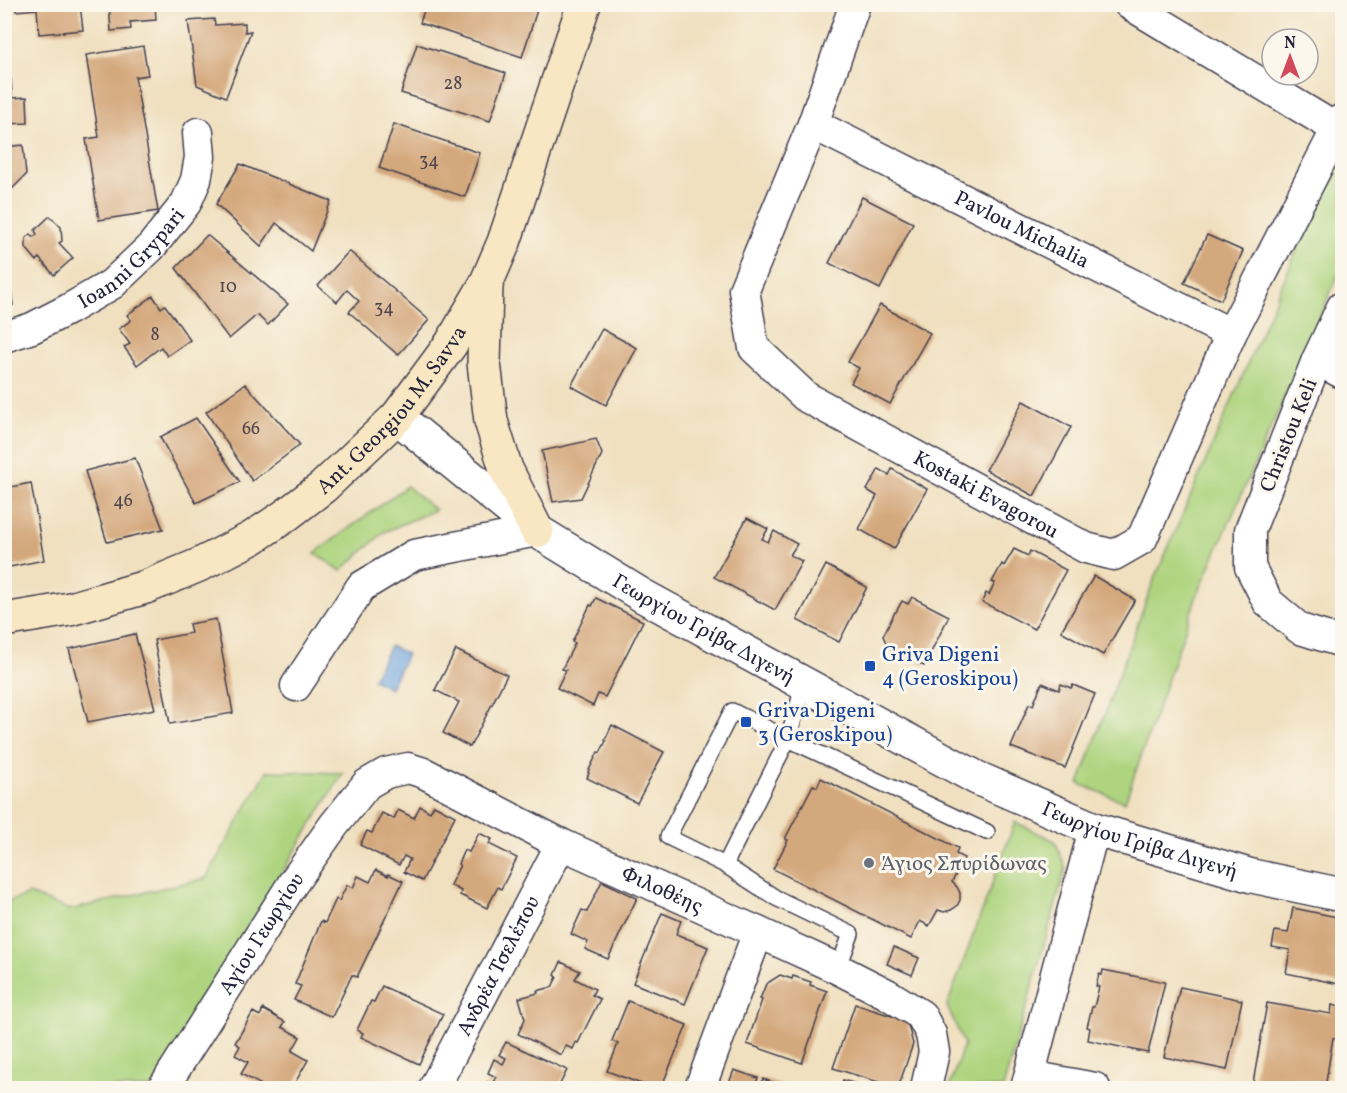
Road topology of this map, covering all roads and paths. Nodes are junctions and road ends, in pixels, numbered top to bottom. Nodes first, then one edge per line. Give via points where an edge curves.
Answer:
1 (584, 4) edge
2 (855, 4) edge
3 (1129, 4) edge
4 (813, 124) junction
5 (1340, 124) edge
6 (198, 134) dead end
7 (486, 284) junction
8 (1342, 307) edge
9 (1231, 334) junction
10 (4, 337) edge
11 (1330, 367) edge
12 (397, 417) junction
13 (537, 531) junction
14 (4, 620) edge
15 (1342, 642) edge
16 (804, 684) junction
17 (296, 686) dead end
18 (788, 740) junction
19 (367, 784) joint
20 (1094, 829) junction
21 (987, 832) dead end
22 (561, 844) junction
23 (725, 865) junction
24 (1342, 895) edge
25 (758, 932) junction
26 (838, 969) junction
27 (1028, 1082) edge
28 (163, 1089) edge
29 (434, 1089) edge
30 (700, 1089) edge
31 (926, 1089) edge
32 (1095, 1089) edge

1 - 7 main road, Ant. Georgiou M. Savva via 504,242
2 - 4 street, Kostaki Evagorou
3 - 5 street
4 - 9 street, Pavlou Michalia
4 - 9 street, Kostaki Evagorou via 744,290 754,348 806,397 1086,548 1114,555 1142,539
5 - 9 street, Kostaki Evagorou
6 - 10 street, Ioanni Grypari via 196,180 186,203 152,247 112,284 32,328
7 - 12 main road, Ant. Georgiou M. Savva via 451,344
7 - 13 main road via 484,363 491,421 506,469
8 - 11 street, Christou Keli
11 - 15 street, Christou Keli via 1250,530 1250,567 1268,602 1300,629
12 - 13 street, Γεωργίου Γρίβα Διγενή
12 - 14 main road, Ant. Georgiou M. Savva via 323,488 252,538 147,587 70,609
13 - 16 street, Γεωργίου Γρίβα Διγενή via 643,596
13 - 17 street via 414,555 361,587
16 - 18 lane
16 - 20 street, Γεωργίου Γρίβα Διγενή via 977,778
18 - 21 lane
18 - 23 lane
18 - 23 lane via 732,711 668,837
19 - 22 street, Φιλοθέης via 386,773 408,768
19 - 28 street, Αγίου Γεωργίου via 293,883
20 - 24 street, Γεωργίου Γρίβα Διγενή via 1252,876
20 - 27 street
22 - 25 street, Φιλοθέης
22 - 29 street, Ανδρέα Τσελέπου
23 - 26 lane via 776,898 851,934
25 - 26 street, Φιλοθέης
25 - 30 street
26 - 31 street, Φιλοθέης via 921,1015 931,1034 934,1052
27 - 32 street

